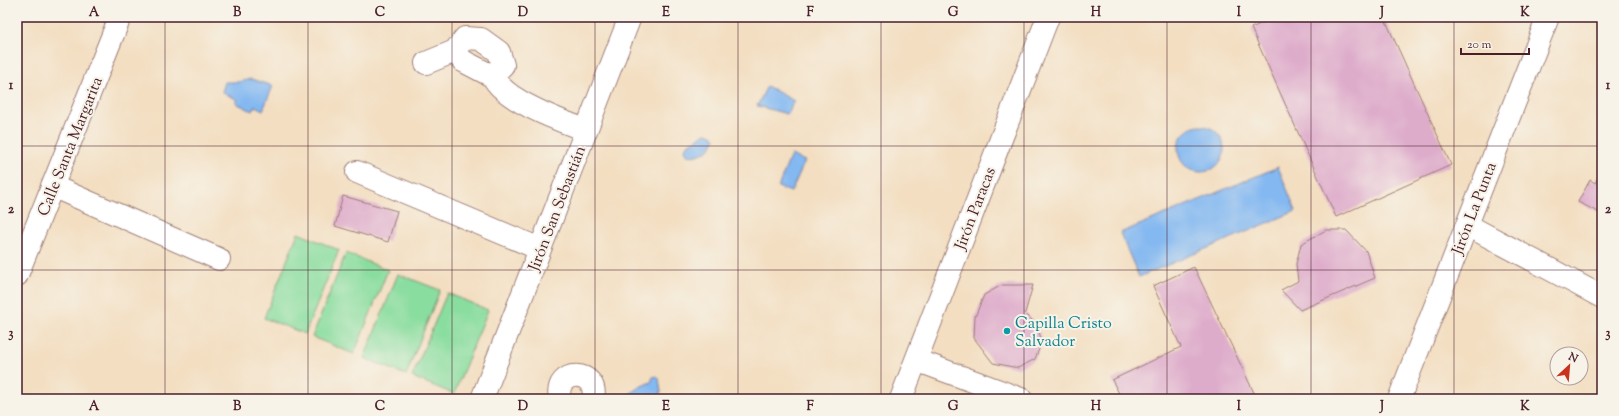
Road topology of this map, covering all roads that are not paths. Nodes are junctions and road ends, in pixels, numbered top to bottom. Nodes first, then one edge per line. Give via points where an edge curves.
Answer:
1 (120, 17) edge
2 (630, 17) edge
3 (1048, 17) edge
4 (1548, 17) edge
5 (426, 63) dead end
6 (586, 130) junction
7 (357, 172) dead end
8 (52, 186) junction
9 (1467, 225) junction
10 (540, 249) junction
11 (219, 259) dead end
12 (17, 275) edge
13 (1602, 297) edge
14 (916, 360) junction
15 (482, 399) edge
16 (560, 399) edge
17 (593, 399) edge
18 (901, 399) edge
19 (1021, 399) edge
20 (1399, 399) edge

1 - 8 street, Calle Santa Margarita
2 - 6 street, Jirón San Sebastián
3 - 14 street, Jirón Paracas
4 - 9 street, Jirón La Punta
5 - 6 street via 454,51 466,38 481,40 499,52 503,65 492,76 502,88 515,98
6 - 10 street, Jirón San Sebastián
7 - 10 street
8 - 11 street
8 - 12 street, Calle Santa Margarita
9 - 13 street
9 - 20 street, Jirón La Punta
10 - 15 street, Jirón San Sebastián
14 - 18 street, Jirón Paracas
14 - 19 street
16 - 17 street via 560,386 575,375 588,379 594,391

